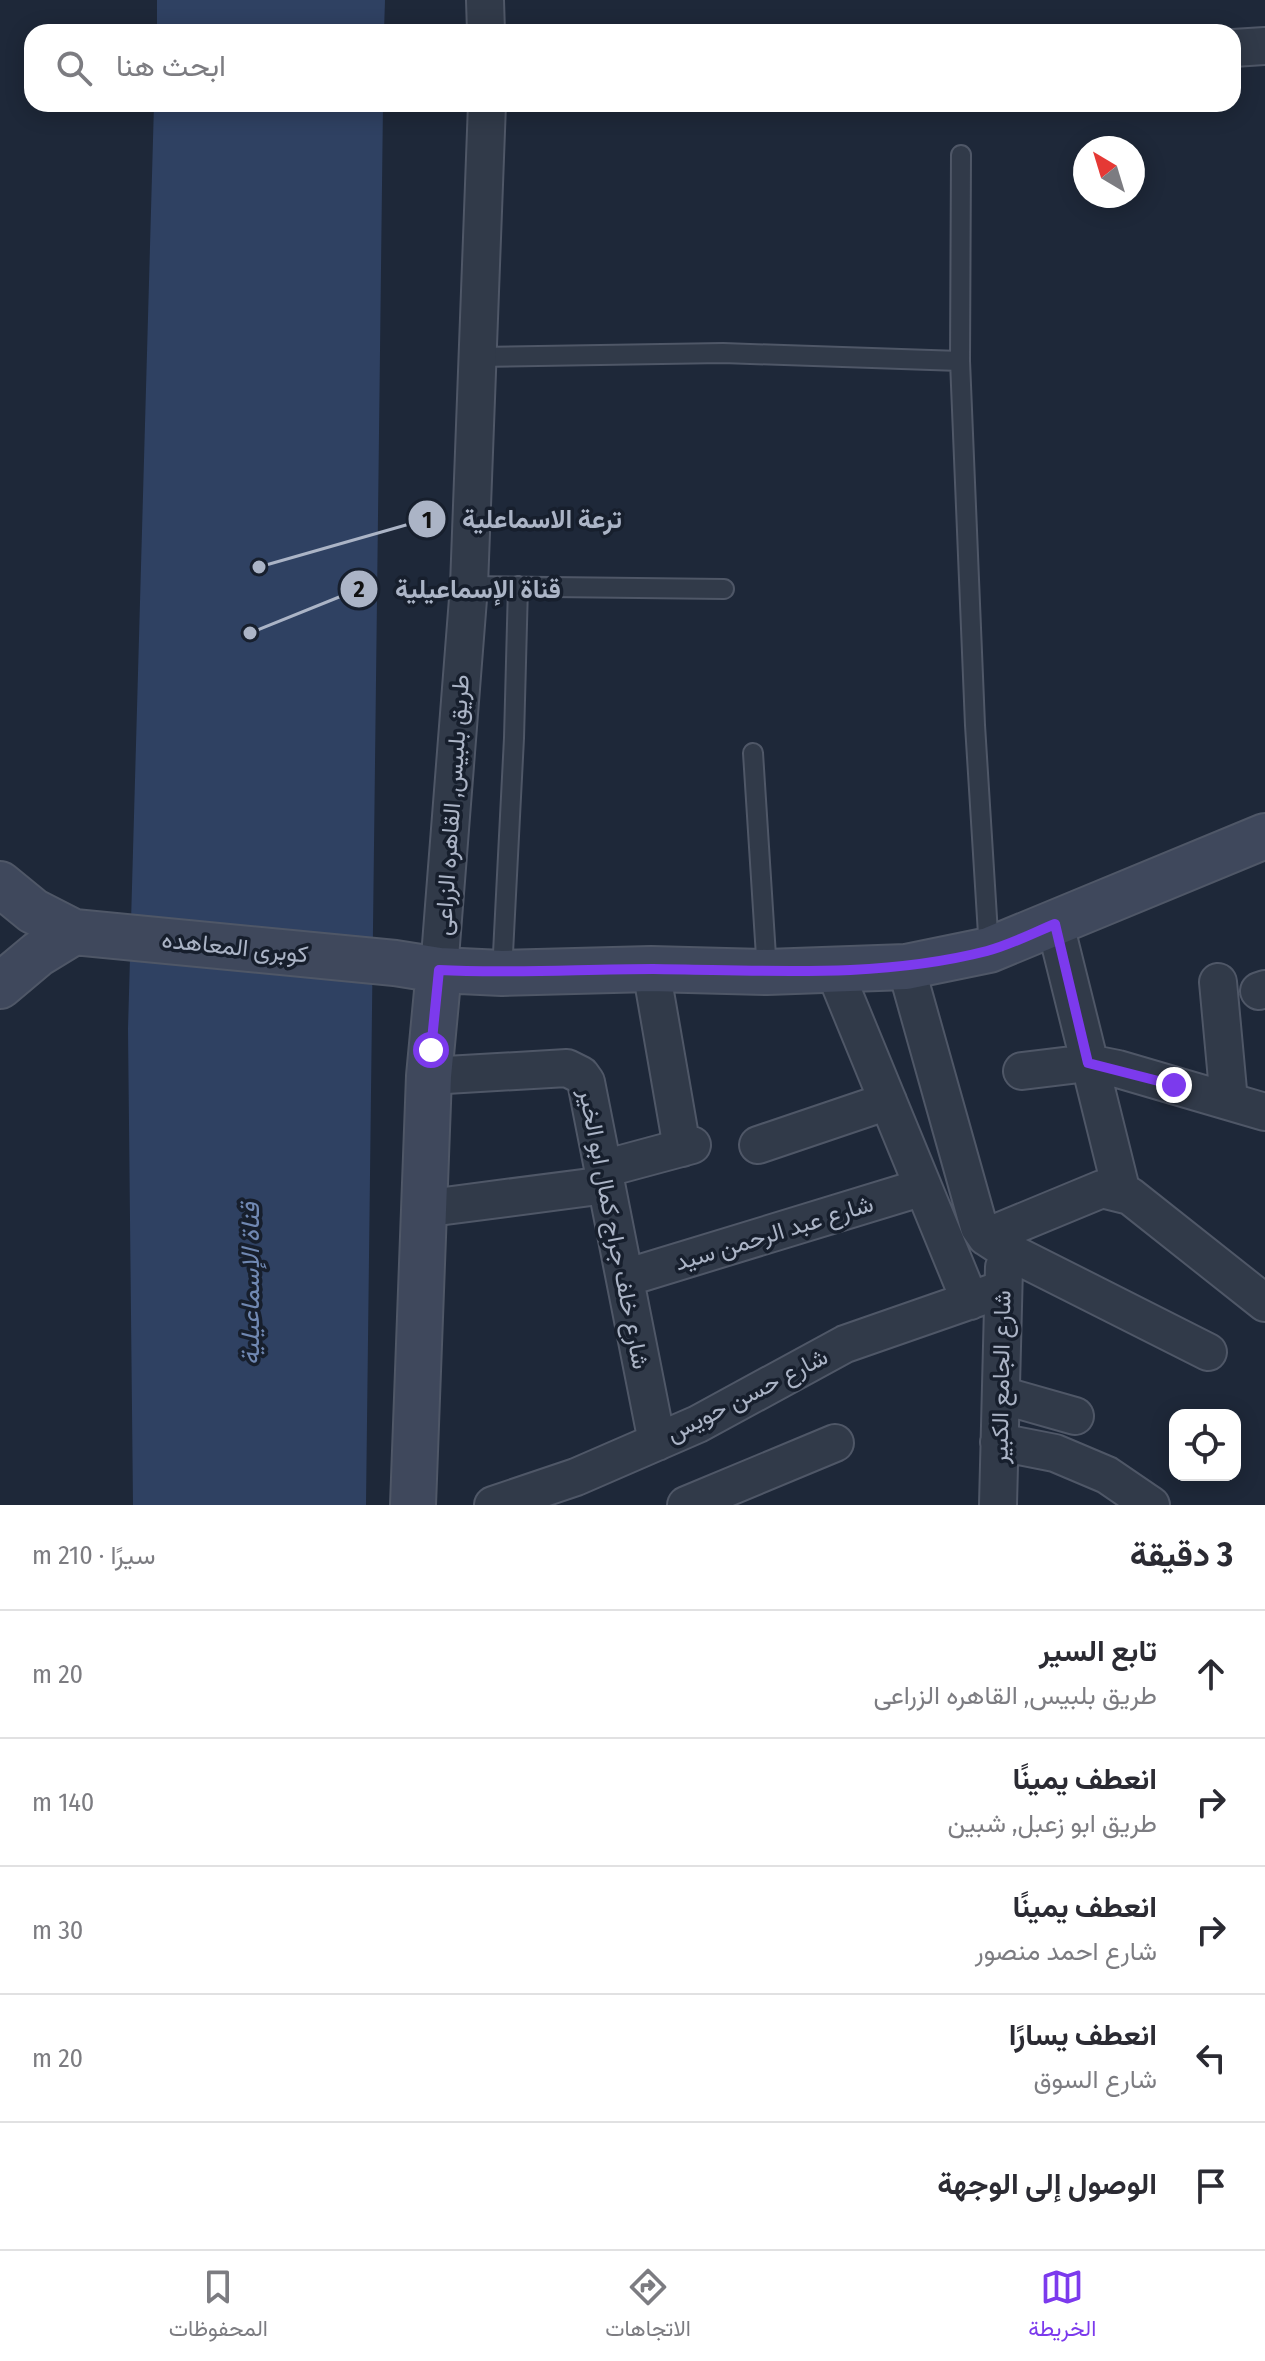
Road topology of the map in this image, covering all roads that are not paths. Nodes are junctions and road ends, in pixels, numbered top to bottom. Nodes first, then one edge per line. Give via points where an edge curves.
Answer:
1 (485, 0) edge
2 (486, 24) edge
3 (1265, 46) edge
4 (1241, 48) edge
5 (487, 112) edge
6 (961, 155) dead end
7 (479, 357) junction
8 (960, 361) junction
9 (469, 586) junction
10 (518, 586) junction
11 (724, 589) dead end
12 (753, 753) dead end
13 (1265, 836) edge
14 (0, 884) edge
15 (1055, 924) junction
16 (92, 933) junction
17 (989, 950) junction
18 (906, 967) junction
19 (651, 969) junction
20 (439, 970) junction
21 (834, 970) junction
22 (767, 972) junction
23 (502, 973) junction
24 (1218, 982) dead end
25 (0, 986) edge
26 (1088, 1063) junction
27 (1022, 1071) dead end
28 (429, 1076) junction
29 (888, 1101) junction
30 (1229, 1101) junction
31 (1265, 1112) edge
32 (758, 1145) dead end
33 (605, 1177) junction
34 (923, 1187) junction
35 (1122, 1193) junction
36 (422, 1209) junction
37 (996, 1243) junction
38 (625, 1278) junction
39 (986, 1295) junction
40 (1265, 1303) edge
41 (1208, 1352) dead end
42 (1001, 1395) junction
43 (1075, 1416) dead end
44 (657, 1442) junction
45 (999, 1442) junction
46 (835, 1443) dead end
47 (538, 1498) edge
48 (413, 1505) edge
49 (493, 1505) edge
50 (686, 1505) edge
51 (998, 1505) edge
52 (1151, 1505) edge

1 - 2 street
3 - 4 street
5 - 7 street, طريق بلبيس, القاهره الزراعى
6 - 8 lane
7 - 8 lane via 723,353
7 - 9 street, طريق بلبيس, القاهره الزراعى
8 - 17 lane
9 - 10 lane
9 - 20 street, طريق بلبيس, القاهره الزراعى
10 - 11 lane
10 - 23 lane
12 - 22 lane
13 - 15 main road, كوبرى المعاهده
14 - 16 main road, كوبرى المعاهده via 33,911
15 - 17 main road, كوبرى المعاهده
15 - 26 street
16 - 20 main road, كوبرى المعاهده
16 - 25 main road via 38,954
17 - 18 main road, كوبرى المعاهده
18 - 21 main road, كوبرى المعاهده
18 - 37 street via 979,1227
19 - 22 main road, كوبرى المعاهده
19 - 23 main road, كوبرى المعاهده
19 - 33 street via 687,1146
20 - 23 main road, كوبرى المعاهده
20 - 28 main road, طريق بلبيس, القاهره الزراعى
21 - 22 main road, كوبرى المعاهده
21 - 29 street
24 - 30 street
26 - 27 street
26 - 30 street
26 - 35 street
28 - 33 street, شارع خلف جراج كمال ابو الخير via 575,1071 586,1082
28 - 36 main road, طريق بلبيس, القاهره الزراعى
29 - 32 street
29 - 34 street
30 - 31 street
33 - 36 street
33 - 38 street, شارع خلف جراج كمال ابو الخير
34 - 38 street, شارع عبد الرحمن سيد
34 - 39 street
35 - 37 street via 1102,1189
35 - 40 street
36 - 48 main road, طريق بلبيس, القاهره الزراعى
37 - 39 street, شارع الجامع الكبير
37 - 41 street
38 - 44 street, شارع خلف جراج كمال ابو الخير
39 - 42 street, شارع الجامع الكبير
39 - 44 street, شارع حسن حويس via 845,1344
42 - 43 street
42 - 45 street, شارع الجامع الكبير
44 - 47 street, شارع حسن حويس
45 - 51 street, شارع الجامع الكبير
45 - 52 street via 1055,1453 1107,1475
46 - 50 street
47 - 49 street, شارع حسن حويس

